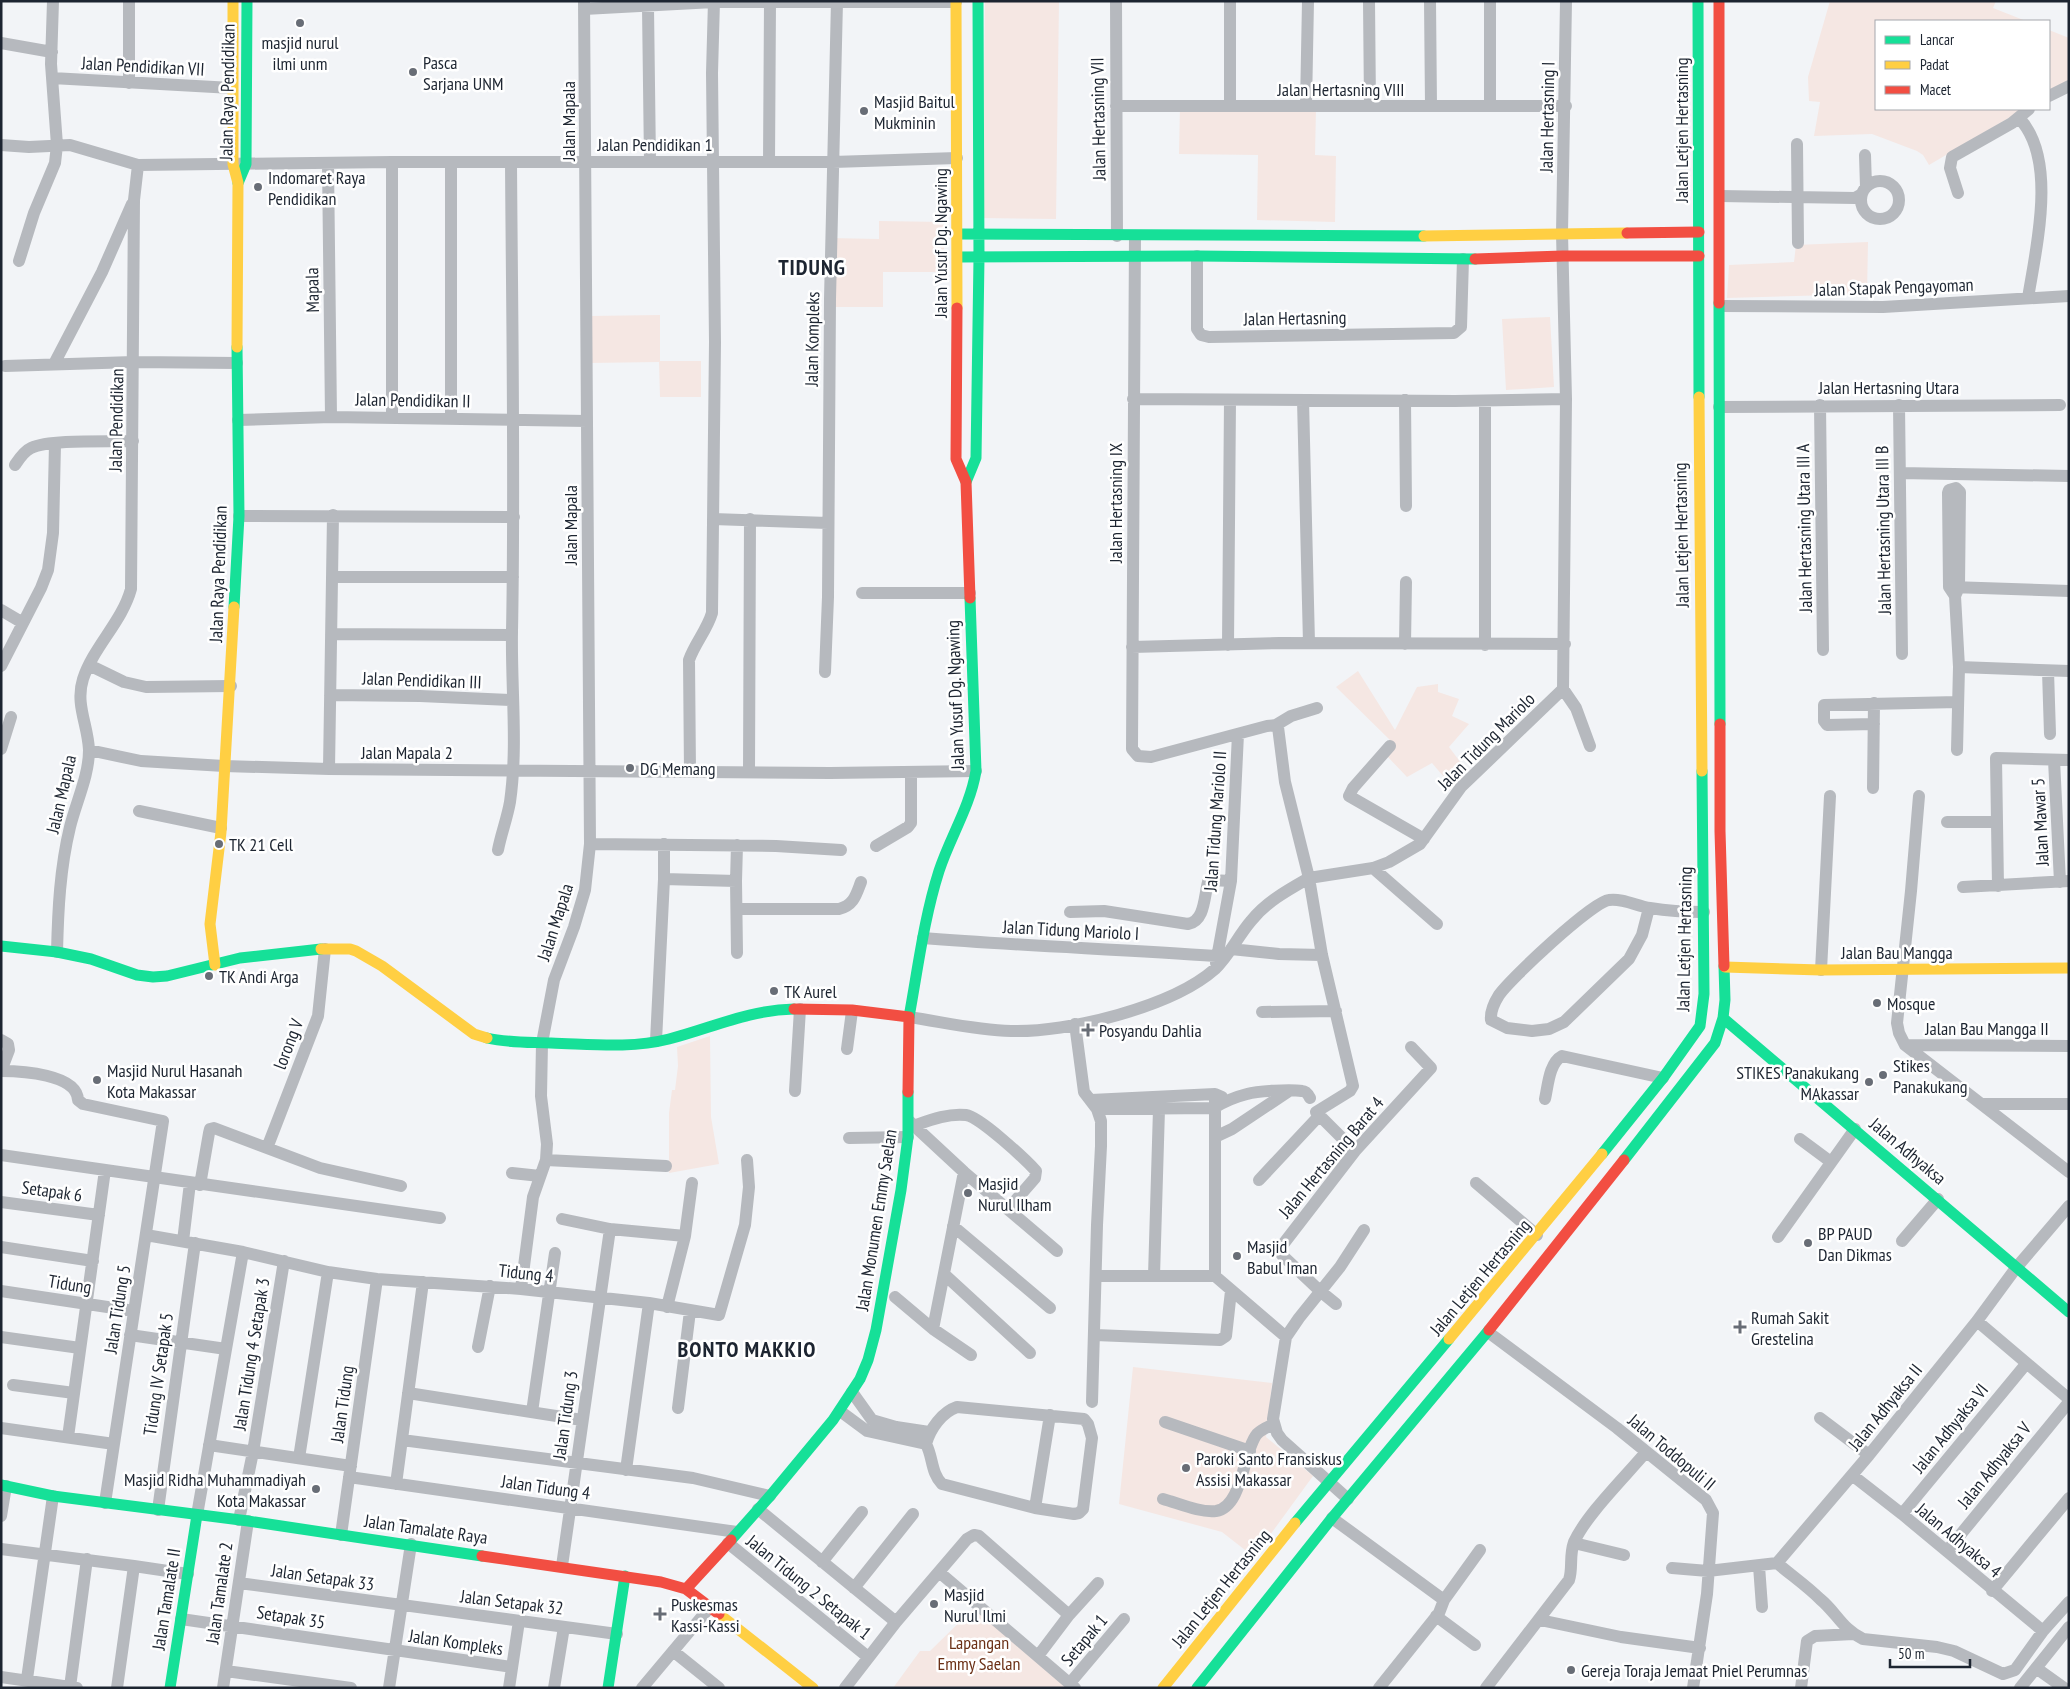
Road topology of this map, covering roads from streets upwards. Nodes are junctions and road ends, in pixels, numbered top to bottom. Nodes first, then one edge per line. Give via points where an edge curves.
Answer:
1 (53, 1) edge
2 (129, 1) edge
3 (233, 1) edge
4 (247, 1) edge
5 (714, 1) edge
6 (781, 1) edge
7 (837, 1) edge
8 (978, 1) edge
9 (1116, 1) edge
10 (1230, 1) edge
11 (1308, 1) edge
12 (1369, 1) edge
13 (1430, 1) edge
14 (1490, 1) edge
15 (1566, 1) edge
16 (1698, 1) edge
17 (1719, 1) edge
18 (770, 2) edge
19 (956, 2) edge
20 (584, 5) edge
21 (653, 5) edge
22 (1, 43) edge
23 (52, 52) junction
24 (1719, 66) junction
25 (1698, 68) junction
26 (52, 78) junction
27 (129, 83) junction
28 (2069, 86) edge
29 (232, 88) junction
30 (2050, 96) edge
31 (1116, 106) junction
32 (1230, 106) junction
33 (1306, 106) junction
34 (1370, 106) junction
35 (1431, 106) junction
36 (1490, 106) junction
37 (1566, 106) junction
38 (2028, 110) edge
39 (2019, 118) junction
40 (1, 144) edge
41 (1797, 144) dead end
42 (58, 145) junction
43 (1865, 155) dead end
44 (957, 158) junction
45 (392, 162) junction
46 (451, 162) junction
47 (511, 162) junction
48 (586, 162) junction
49 (650, 162) junction
50 (715, 162) junction
51 (769, 162) junction
52 (833, 162) junction
53 (328, 163) junction
54 (240, 164) junction
55 (138, 165) junction
56 (1958, 193) dead end
57 (1720, 196) junction
58 (1797, 196) junction
59 (134, 200) junction
60 (1699, 232) junction
61 (1562, 233) junction
62 (1628, 233) junction
63 (958, 234) junction
64 (979, 234) junction
65 (1117, 236) junction
66 (1134, 236) junction
67 (1798, 243) dead end
68 (1134, 256) junction
69 (1197, 256) junction
70 (1563, 256) junction
71 (1628, 256) junction
72 (1699, 256) junction
73 (958, 257) junction
74 (979, 258) junction
75 (1463, 259) junction
76 (19, 261) dead end
77 (2069, 296) edge
78 (2028, 298) junction
79 (1720, 306) junction
80 (958, 328) junction
81 (978, 328) junction
82 (134, 362) junction
83 (237, 363) junction
84 (54, 364) junction
85 (5, 366) dead end
86 (1133, 399) junction
87 (1566, 399) junction
88 (1230, 400) junction
89 (1303, 400) junction
90 (1405, 400) junction
91 (1484, 400) junction
92 (1820, 405) junction
93 (1899, 405) junction
94 (2060, 405) dead end
95 (1719, 406) junction
96 (331, 417) junction
97 (392, 418) junction
98 (514, 418) junction
99 (451, 419) junction
100 (238, 420) junction
101 (587, 421) junction
102 (133, 441) junction
103 (55, 444) junction
104 (15, 465) dead end
105 (1900, 473) junction
106 (2069, 476) edge
107 (966, 482) junction
108 (1406, 506) dead end
109 (333, 515) junction
110 (239, 516) junction
111 (514, 517) junction
112 (713, 519) junction
113 (750, 519) junction
114 (828, 523) junction
115 (1719, 576) junction
116 (332, 577) junction
117 (513, 577) junction
118 (1699, 577) junction
119 (1406, 582) dead end
120 (1955, 590) junction
121 (2069, 591) edge
122 (862, 593) dead end
123 (970, 593) junction
124 (1, 610) edge
125 (23, 623) junction
126 (331, 634) junction
127 (512, 635) junction
128 (1309, 643) junction
129 (1228, 644) junction
130 (1405, 644) junction
131 (1565, 644) junction
132 (1485, 645) junction
133 (1132, 648) junction
134 (1823, 650) dead end
135 (1902, 654) dead end
136 (89, 665) junction
137 (1, 666) edge
138 (1959, 667) junction
139 (2048, 670) junction
140 (2069, 670) edge
141 (825, 672) dead end
142 (231, 686) junction
143 (1563, 689) junction
144 (330, 695) junction
145 (512, 700) junction
146 (1958, 702) junction
147 (1874, 703) junction
148 (1316, 708) dead end
149 (11, 717) dead end
150 (1874, 724) junction
151 (1276, 725) junction
152 (1238, 734) junction
153 (2050, 734) dead end
154 (1390, 746) dead end
155 (1590, 746) dead end
156 (1, 749) edge
157 (89, 750) junction
158 (1957, 750) dead end
159 (2054, 760) junction
160 (2069, 760) edge
161 (224, 766) junction
162 (329, 769) junction
163 (513, 769) junction
164 (976, 771) junction
165 (589, 772) junction
166 (690, 772) junction
167 (749, 772) junction
168 (911, 773) junction
169 (1873, 788) dead end
170 (1830, 796) dead end
171 (1918, 796) dead end
172 (139, 811) dead end
173 (1947, 822) dead end
174 (1997, 822) junction
175 (221, 828) junction
176 (1424, 839) junction
177 (590, 844) junction
178 (664, 844) junction
179 (737, 845) junction
180 (876, 846) dead end
181 (498, 850) dead end
182 (841, 850) dead end
183 (1373, 868) junction
184 (1309, 878) junction
185 (664, 879) junction
186 (736, 881) junction
187 (1231, 881) junction
188 (861, 882) dead end
189 (2065, 882) edge
190 (1998, 886) junction
191 (1963, 887) dead end
192 (1649, 908) junction
193 (737, 909) junction
194 (1070, 912) dead end
195 (1704, 912) junction
196 (1437, 924) dead end
197 (923, 938) junction
198 (1, 946) edge
199 (325, 949) junction
200 (1231, 949) junction
201 (57, 952) junction
202 (738, 952) dead end
203 (1322, 954) junction
204 (1216, 963) junction
205 (214, 965) junction
206 (1725, 967) junction
207 (2069, 968) edge
208 (1903, 969) junction
209 (1821, 970) junction
210 (800, 1009) junction
211 (1336, 1011) junction
212 (852, 1012) junction
213 (1262, 1012) dead end
214 (909, 1017) junction
215 (1723, 1018) junction
216 (1076, 1024) junction
217 (1, 1040) edge
218 (656, 1042) junction
219 (542, 1043) junction
220 (1905, 1045) junction
221 (2069, 1046) edge
222 (1411, 1047) dead end
223 (847, 1049) dead end
224 (1, 1071) edge
225 (1664, 1078) junction
226 (795, 1091) dead end
227 (1289, 1091) junction
228 (1214, 1094) junction
229 (1310, 1098) dead end
230 (1228, 1099) junction
231 (1545, 1099) dead end
232 (1981, 1104) junction
233 (2069, 1104) edge
234 (1094, 1105) junction
235 (1214, 1108) junction
236 (1159, 1109) junction
237 (1318, 1114) junction
238 (910, 1128) junction
239 (1855, 1129) junction
240 (1215, 1137) junction
241 (849, 1138) dead end
242 (1800, 1139) dead end
243 (267, 1148) junction
244 (1355, 1151) junction
245 (1, 1155) edge
246 (546, 1160) junction
247 (747, 1160) dead end
248 (1831, 1162) junction
249 (666, 1166) dead end
250 (105, 1170) junction
251 (964, 1172) junction
252 (2069, 1172) edge
253 (512, 1173) dead end
254 (540, 1176) junction
255 (154, 1178) junction
256 (1258, 1180) dead end
257 (692, 1183) dead end
258 (1476, 1183) dead end
259 (195, 1184) junction
260 (401, 1186) dead end
261 (1938, 1199) junction
262 (1, 1202) edge
263 (2069, 1206) edge
264 (1008, 1209) junction
265 (99, 1215) junction
266 (440, 1218) dead end
267 (562, 1219) dead end
268 (953, 1226) junction
269 (610, 1229) junction
270 (1364, 1230) dead end
271 (146, 1235) junction
272 (1537, 1235) junction
273 (685, 1236) junction
274 (1778, 1236) dead end
275 (1902, 1240) dead end
276 (189, 1242) junction
277 (1, 1247) edge
278 (243, 1252) junction
279 (1057, 1252) dead end
280 (555, 1253) dead end
281 (92, 1261) junction
282 (284, 1261) junction
283 (2016, 1268) junction
284 (328, 1272) junction
285 (945, 1275) junction
286 (1096, 1276) junction
287 (1154, 1276) junction
288 (1215, 1276) junction
289 (1503, 1276) junction
290 (377, 1278) junction
291 (423, 1282) junction
292 (490, 1286) junction
293 (521, 1289) junction
294 (1522, 1289) junction
295 (1, 1291) edge
296 (1231, 1291) junction
297 (1320, 1291) junction
298 (550, 1292) junction
299 (895, 1297) dead end
300 (599, 1299) junction
301 (86, 1304) junction
302 (649, 1304) junction
303 (1336, 1304) dead end
304 (667, 1307) junction
305 (1050, 1308) dead end
306 (134, 1311) junction
307 (690, 1311) junction
308 (2069, 1312) edge
309 (1977, 1321) junction
310 (933, 1329) junction
311 (1488, 1332) junction
312 (130, 1335) junction
313 (1095, 1335) junction
314 (1, 1336) edge
315 (1286, 1337) junction
316 (180, 1342) junction
317 (478, 1347) dead end
318 (80, 1348) junction
319 (226, 1349) junction
320 (1030, 1352) dead end
321 (971, 1355) dead end
322 (2026, 1364) junction
323 (13, 1385) dead end
324 (852, 1392) junction
325 (74, 1393) junction
326 (408, 1393) junction
327 (2069, 1400) edge
328 (1092, 1402) dead end
329 (678, 1408) dead end
330 (840, 1411) junction
331 (532, 1412) junction
332 (1050, 1414) junction
333 (1820, 1418) dead end
334 (582, 1420) junction
335 (1165, 1422) dead end
336 (1274, 1424) junction
337 (869, 1425) junction
338 (1, 1428) edge
339 (68, 1438) junction
340 (927, 1438) junction
341 (402, 1440) junction
342 (114, 1444) junction
343 (209, 1445) junction
344 (1250, 1451) junction
345 (253, 1452) junction
346 (1646, 1452) junction
347 (1868, 1456) junction
348 (299, 1458) junction
349 (576, 1463) junction
350 (626, 1470) junction
351 (350, 1472) junction
352 (1852, 1475) junction
353 (1329, 1482) junction
354 (396, 1484) junction
355 (4, 1486) edge
356 (52, 1496) junction
357 (770, 1496) junction
358 (2069, 1498) edge
359 (1163, 1499) dead end
360 (1348, 1499) junction
361 (105, 1503) junction
362 (1035, 1508) junction
363 (570, 1509) junction
364 (758, 1509) junction
365 (158, 1510) junction
366 (862, 1512) dead end
367 (913, 1514) dead end
368 (1902, 1514) junction
369 (197, 1515) junction
370 (1, 1516) edge
371 (1332, 1518) junction
372 (243, 1520) junction
373 (737, 1532) junction
374 (341, 1535) junction
375 (728, 1543) junction
376 (1574, 1543) junction
377 (411, 1544) junction
378 (1, 1549) edge
379 (1480, 1550) dead end
380 (1947, 1551) junction
381 (45, 1555) junction
382 (1624, 1555) dead end
383 (87, 1559) junction
384 (822, 1562) junction
385 (1777, 1563) junction
386 (134, 1566) junction
387 (562, 1566) junction
388 (1759, 1566) junction
389 (1672, 1568) dead end
390 (1708, 1571) junction
391 (939, 1572) junction
392 (188, 1574) junction
393 (625, 1576) junction
394 (239, 1582) junction
395 (1098, 1583) dead end
396 (854, 1588) junction
397 (686, 1589) junction
398 (1992, 1591) junction
399 (1444, 1600) junction
400 (2069, 1602) edge
401 (402, 1606) junction
402 (710, 1607) junction
403 (1762, 1608) dead end
404 (1069, 1615) junction
405 (1436, 1616) junction
406 (1124, 1618) dead end
407 (181, 1619) junction
408 (1540, 1620) junction
409 (519, 1621) junction
410 (896, 1622) junction
411 (232, 1626) junction
412 (564, 1627) junction
413 (2069, 1627) edge
414 (2043, 1631) junction
415 (617, 1634) junction
416 (1853, 1634) junction
417 (1475, 1645) dead end
418 (1700, 1648) junction
419 (1210, 1650) junction
420 (395, 1651) junction
421 (673, 1651) junction
422 (1038, 1656) junction
423 (868, 1657) junction
424 (512, 1668) junction
425 (2036, 1668) junction
426 (226, 1671) junction
427 (1, 1677) edge
428 (27, 1679) junction
429 (270, 1682) edge
430 (314, 1685) edge
431 (710, 1685) edge
432 (1073, 1686) edge
433 (74, 1687) edge
434 (117, 1688) edge
435 (170, 1688) edge
436 (224, 1688) edge
437 (351, 1688) edge
438 (389, 1688) edge
439 (509, 1688) edge
440 (554, 1688) edge
441 (608, 1688) edge
442 (642, 1688) edge
443 (812, 1688) edge
444 (845, 1688) edge
445 (1164, 1688) edge
446 (1197, 1688) edge
447 (1379, 1688) edge
448 (1486, 1688) edge
449 (1693, 1688) edge
450 (1801, 1688) edge
451 (2020, 1688) edge
452 (2064, 1688) edge

1 - 23 street
2 - 27 street
3 - 29 street, Jalan Raya Pendidikan
4 - 54 street, Jalan Raya Pendidikan
5 - 18 street
5 - 21 street
5 - 50 street
6 - 7 street
6 - 18 street
7 - 19 street
7 - 52 street, Jalan Kompleks
8 - 19 street
8 - 64 street, Jalan Yusuf Dg. Ngawing
9 - 31 street, Jalan Hertasning VII
10 - 32 street
11 - 33 street
12 - 34 street
13 - 35 street
14 - 36 street
15 - 37 street, Jalan Hertasning I
16 - 25 street, Jalan Letjen Hertasning
17 - 24 street, Jalan Letjen Hertasning
18 - 51 street
19 - 44 street, Jalan Yusuf Dg. Ngawing
20 - 21 street
20 - 48 street, Jalan Mapala
21 - 49 street
22 - 23 street
23 - 26 street
24 - 25 street
24 - 57 street, Jalan Letjen Hertasning
25 - 60 street, Jalan Letjen Hertasning
26 - 27 street, Jalan Pendidikan VII
26 - 42 street
27 - 29 street, Jalan Pendidikan VII
28 - 30 street
29 - 54 street, Jalan Raya Pendidikan
31 - 32 street, Jalan Hertasning VIII
31 - 65 street, Jalan Hertasning VII
32 - 33 street, Jalan Hertasning VIII
33 - 34 street, Jalan Hertasning VIII
34 - 35 street, Jalan Hertasning VIII
35 - 36 street, Jalan Hertasning VIII
36 - 37 street, Jalan Hertasning VIII
37 - 61 street, Jalan Hertasning I
38 - 39 street
39 - 56 street via 1952,157 1950,168
39 - 78 street via 2034,146 2040,177 2039,227
40 - 42 street via 29,147
41 - 58 street
42 - 55 street via 79,147
42 - 76 street
43 - 58 street via 1864,190 1855,198
44 - 52 street, Jalan Pendidikan 1
44 - 63 street, Jalan Yusuf Dg. Ngawing
45 - 46 street, Jalan Pendidikan 1
45 - 53 street, Jalan Pendidikan 1
45 - 97 street
46 - 47 street, Jalan Pendidikan 1
46 - 99 street
47 - 48 street, Jalan Pendidikan 1
47 - 98 street
48 - 49 street, Jalan Pendidikan 1
48 - 101 street, Jalan Mapala
49 - 50 street, Jalan Pendidikan 1
50 - 51 street, Jalan Pendidikan 1
50 - 112 street
51 - 52 street, Jalan Pendidikan 1
52 - 114 street, Jalan Kompleks
53 - 54 street, Jalan Pendidikan 1
53 - 96 street, Mapala
54 - 55 street
54 - 83 street, Jalan Raya Pendidikan
55 - 59 street, Jalan Pendidikan
57 - 58 street
57 - 79 street, Jalan Letjen Hertasning
58 - 67 street
59 - 82 street, Jalan Pendidikan
59 - 84 street via 102,272
60 - 62 street
60 - 72 street, Jalan Letjen Hertasning
61 - 62 street
61 - 66 street
61 - 70 street, Jalan Hertasning I
62 - 71 street
63 - 64 street
63 - 73 street, Jalan Yusuf Dg. Ngawing
64 - 65 street
64 - 74 street, Jalan Yusuf Dg. Ngawing
65 - 66 street
66 - 68 street, Jalan Hertasning IX
68 - 69 street
68 - 74 street
68 - 86 street, Jalan Hertasning IX
69 - 75 street
69 - 75 street, Jalan Hertasning via 1197,330 1209,337 1454,333 1462,327
70 - 71 street
70 - 75 street
70 - 87 street, Jalan Hertasning I
71 - 72 street
72 - 118 street, Jalan Letjen Hertasning
73 - 74 street
73 - 80 street, Jalan Yusuf Dg. Ngawing
74 - 81 street, Jalan Yusuf Dg. Ngawing
77 - 78 street, Jalan Stapak Pengayoman
78 - 79 street, Jalan Stapak Pengayoman via 1882,307
79 - 95 street, Jalan Letjen Hertasning
80 - 81 street
80 - 107 street, Jalan Yusuf Dg. Ngawing via 956,459
81 - 107 street, Jalan Yusuf Dg. Ngawing via 976,458
82 - 83 street
82 - 84 street
82 - 102 street, Jalan Pendidikan
83 - 100 street, Jalan Raya Pendidikan
84 - 85 street
86 - 88 street
86 - 133 street, Jalan Hertasning IX
87 - 91 street
87 - 131 street, Jalan Hertasning I
88 - 89 street
88 - 129 street
89 - 90 street
89 - 128 street
90 - 91 street
90 - 108 street
91 - 132 street
92 - 93 street, Jalan Hertasning Utara
92 - 95 street, Jalan Hertasning Utara
92 - 134 street, Jalan Hertasning Utara III A
93 - 94 street, Jalan Hertasning Utara
93 - 105 street, Jalan Hertasning Utara III B
95 - 115 street, Jalan Letjen Hertasning
96 - 97 street, Jalan Pendidikan II
96 - 100 street, Jalan Pendidikan II
97 - 99 street, Jalan Pendidikan II
98 - 99 street, Jalan Pendidikan II
98 - 101 street, Jalan Pendidikan II
98 - 111 street
100 - 110 street, Jalan Raya Pendidikan
101 - 165 street, Jalan Mapala
102 - 103 street
102 - 136 street, Jalan Pendidikan via 131,589
103 - 104 street via 30,449
103 - 125 street via 51,553 45,580
105 - 106 street
105 - 135 street, Jalan Hertasning Utara III B
107 - 123 street, Jalan Yusuf Dg. Ngawing
109 - 110 street
109 - 111 street
109 - 116 street
110 - 142 street, Jalan Raya Pendidikan
111 - 117 street
112 - 113 street
112 - 166 street via 712,613 689,660
113 - 114 street
113 - 167 street
114 - 141 street, Jalan Kompleks
115 - 118 street
115 - 206 street, Jalan Letjen Hertasning via 1720,831
116 - 117 street
116 - 126 street
117 - 127 street
118 - 195 street, Jalan Letjen Hertasning
119 - 130 street
120 - 120 street via 1948,493 1951,488 1960,492
120 - 121 street
120 - 138 street
122 - 123 street
123 - 164 street, Jalan Yusuf Dg. Ngawing
124 - 125 street
125 - 137 street
126 - 127 street
126 - 144 street
127 - 145 street
128 - 129 street
128 - 130 street
129 - 133 street
130 - 132 street
131 - 132 street
131 - 143 street, Jalan Hertasning I
133 - 152 street, Jalan Hertasning IX via 1132,750 1138,756 1151,757
136 - 142 street via 124,682 146,687
136 - 157 street, Jalan Pendidikan via 80,699
138 - 139 street
138 - 146 street
139 - 140 street
139 - 153 street
142 - 161 street, Jalan Raya Pendidikan
143 - 155 street via 1576,708
143 - 176 street, Jalan Tidung Mariolo via 1461,787
144 - 145 street, Jalan Pendidikan III
144 - 162 street
145 - 163 street
146 - 147 street
146 - 158 street
147 - 150 street
147 - 150 street via 1825,704 1824,707 1827,725
148 - 151 street via 1281,720
149 - 156 street
150 - 169 street
151 - 152 street
151 - 184 street via 1285,782
152 - 187 street, Jalan Tidung Mariolo II
154 - 176 street via 1349,796
157 - 161 street, Jalan Mapala via 141,761
157 - 201 street, Jalan Mapala via 64,864
159 - 160 street
159 - 174 street via 1996,758
159 - 189 street, Jalan Mawar 5
161 - 162 street, Jalan Mapala 2
161 - 175 street, Jalan Raya Pendidikan
162 - 163 street, Jalan Mapala 2
163 - 165 street, Jalan Mapala 2
163 - 181 street via 510,804
164 - 168 street, Jalan Mapala 2
164 - 197 street, Jalan Yusuf Dg. Ngawing via 966,811 939,870
165 - 166 street, Jalan Mapala 2
165 - 177 street, Jalan Mapala
166 - 167 street, Jalan Mapala 2
167 - 168 street, Jalan Mapala 2
168 - 180 street via 911,823
170 - 209 street
171 - 208 street
172 - 175 street
173 - 174 street
174 - 190 street
175 - 205 street, Jalan Raya Pendidikan via 211,918
176 - 183 street, Jalan Tidung Mariolo via 1404,854
177 - 178 street
177 - 219 street, Jalan Mapala via 585,890 554,980
178 - 179 street
178 - 185 street
179 - 182 street
179 - 186 street
183 - 184 street, Jalan Tidung Mariolo
183 - 196 street
184 - 200 street, Jalan Tidung Mariolo via 1262,910
184 - 203 street
185 - 186 street
185 - 218 street
186 - 193 street
187 - 194 street via 1208,882 1200,918 1195,923 1104,911
187 - 204 street, Jalan Tidung Mariolo II
188 - 193 street via 852,902 839,909
189 - 190 street
190 - 191 street
192 - 192 street via 1642,935 1629,959 1564,1022 1549,1029 1532,1031 1507,1028 1492,1020 1493,1005 1500,993 1594,906 1607,900 1617,900
192 - 195 street
193 - 202 street
195 - 225 street, Jalan Letjen Hertasning via 1700,1026
197 - 204 street, Jalan Tidung Mariolo I via 1101,948
197 - 214 street, Jalan Yusuf Dg. Ngawing
198 - 201 street
199 - 205 street via 240,958
199 - 219 street via 350,949 367,957 474,1034 508,1042
199 - 243 street, lorong V via 318,1016
200 - 203 street
200 - 204 street, Jalan Tidung Mariolo
201 - 205 street via 144,977 168,976
203 - 211 street
204 - 216 street, Jalan Tidung Mariolo via 1198,981 1149,1005 1118,1016
206 - 209 street, Jalan Bau Mangga
206 - 215 street, Jalan Letjen Hertasning
207 - 208 street, Jalan Bau Mangga
208 - 209 street, Jalan Bau Mangga
208 - 220 street via 1897,1023
210 - 212 street
210 - 218 street via 754,1013
210 - 226 street
211 - 213 street
211 - 237 street via 1352,1089
212 - 214 street
212 - 223 street
214 - 216 street, Jalan Tidung Mariolo via 1011,1031
214 - 238 street, Jalan Monumen Emmy Saelan
215 - 239 street, Jalan Adhyaksa
215 - 294 street, Jalan Letjen Hertasning via 1715,1043 1703,1060
216 - 234 street via 1084,1092
217 - 224 street via 8,1044 9,1050
218 - 219 street
219 - 246 street, Jalan Mapala via 541,1096 548,1135
220 - 221 street, Jalan Bau Mangga II
220 - 232 street
222 - 244 street, Jalan Hertasning Barat 4 via 1431,1068
224 - 255 street, Jalan Tidung 5 via 44,1075 74,1088 83,1104 163,1121
225 - 231 street via 1562,1056 1553,1065
225 - 272 street, Jalan Letjen Hertasning
227 - 229 street via 1303,1090
227 - 230 street via 1249,1093
227 - 240 street
228 - 230 street
228 - 234 street
228 - 235 street
230 - 235 street
232 - 233 street
232 - 252 street
234 - 236 street
234 - 286 street via 1100,1121 1101,1146
235 - 236 street
235 - 240 street
236 - 287 street
237 - 244 street
237 - 256 street
238 - 241 street
238 - 251 street
238 - 264 street via 943,1117 966,1115 986,1127 1036,1171 1036,1178
238 - 324 street, Jalan Monumen Emmy Saelan via 876,1330 868,1360
239 - 248 street
239 - 261 street, Jalan Adhyaksa
240 - 288 street
242 - 248 street
243 - 259 street, Tidung IV Setapak 5 via 217,1128 210,1129
243 - 260 street via 320,1168
244 - 297 street, Jalan Hertasning Barat 4 via 1281,1247 1282,1255
245 - 250 street
246 - 249 street
246 - 254 street, Jalan Mapala
247 - 307 street, Tidung 4 via 749,1187 745,1225 719,1315
248 - 274 street
250 - 255 street
250 - 265 street
251 - 264 street
251 - 268 street
253 - 254 street
254 - 293 street, Jalan Mapala via 533,1196
255 - 259 street
255 - 271 street, Jalan Tidung 5
257 - 273 street
258 - 272 street
259 - 266 street
259 - 276 street, Tidung IV Setapak 5
261 - 275 street
261 - 283 street, Jalan Adhyaksa
262 - 265 street, Setapak 6
263 - 283 street, Jalan Adhyaksa II
264 - 279 street
265 - 281 street
267 - 269 street
268 - 285 street
268 - 305 street
269 - 273 street
269 - 300 street, Jalan Tidung 3
270 - 297 street
271 - 276 street, Tidung 4
271 - 306 street, Jalan Tidung 5
272 - 289 street, Jalan Letjen Hertasning
273 - 304 street
276 - 278 street, Tidung 4
276 - 316 street, Tidung IV Setapak 5
277 - 281 street
278 - 282 street, Tidung 4
278 - 319 street
280 - 298 street
281 - 301 street
282 - 284 street, Tidung 4
282 - 345 street, Jalan Tidung 4 Setapak 3
283 - 308 street, Jalan Adhyaksa
283 - 309 street, Jalan Adhyaksa II
284 - 290 street, Tidung 4
284 - 348 street
285 - 310 street
285 - 320 street
286 - 287 street
286 - 313 street
287 - 288 street
288 - 296 street
289 - 294 street
289 - 353 street, Jalan Letjen Hertasning
290 - 291 street, Tidung 4
290 - 351 street, Jalan Tidung
291 - 292 street, Tidung 4
291 - 326 street
292 - 293 street, Tidung 4
292 - 317 street
293 - 298 street, Tidung 4
294 - 311 street, Jalan Letjen Hertasning
295 - 301 street, Tidung
296 - 313 street via 1226,1336 1220,1340
296 - 315 street
297 - 303 street, Jalan Hertasning Barat 4
297 - 315 street
298 - 300 street, Tidung 4
298 - 331 street
299 - 310 street
300 - 302 street, Tidung 4
300 - 334 street, Jalan Tidung 3
301 - 306 street, Tidung
301 - 318 street
302 - 304 street, Tidung 4
302 - 350 street
304 - 307 street, Tidung 4
306 - 312 street, Jalan Tidung 5
307 - 329 street
309 - 322 street
309 - 347 street, Jalan Adhyaksa II
310 - 321 street
311 - 346 street, Jalan Toddopuli II
311 - 360 street, Jalan Letjen Hertasning
312 - 316 street
312 - 342 street, Jalan Tidung 5
313 - 328 street
314 - 318 street
315 - 336 street
316 - 319 street
316 - 365 street, Tidung IV Setapak 5
318 - 325 street
319 - 343 street
322 - 327 street
322 - 368 street, Jalan Adhyaksa VI
323 - 325 street
324 - 330 street, Jalan Monumen Emmy Saelan
324 - 337 street
325 - 339 street
326 - 331 street
326 - 341 street
327 - 380 street, Jalan Adhyaksa V
330 - 337 street
330 - 357 street, Jalan Monumen Emmy Saelan
331 - 334 street
332 - 340 street via 958,1407 945,1415
332 - 362 street
332 - 362 street via 1084,1419 1091,1431 1085,1504 1079,1513 1074,1514
333 - 347 street
334 - 349 street, Jalan Tidung 3
335 - 344 street
336 - 344 street via 1256,1436
336 - 353 street via 1282,1440
337 - 340 street via 896,1426
338 - 339 street
339 - 342 street
340 - 362 street via 934,1474 942,1484
341 - 349 street
341 - 354 street
342 - 361 street, Jalan Tidung 5
343 - 345 street, Jalan Tidung 4
343 - 369 street
344 - 359 street via 1230,1502 1220,1510 1203,1510
345 - 348 street, Jalan Tidung 4
345 - 372 street, Jalan Tamalate 2
346 - 376 street via 1583,1526
346 - 390 street, Jalan Toddopuli II via 1711,1507
347 - 352 street, Jalan Adhyaksa II
348 - 351 street, Jalan Tidung 4
349 - 350 street
349 - 363 street, Jalan Tidung 3
350 - 357 street via 693,1478
351 - 354 street, Jalan Tidung 4
351 - 374 street, Jalan Tidung
352 - 368 street, Jalan Adhyaksa 4
352 - 385 street, Jalan Adhyaksa II
353 - 360 street
353 - 419 street, Jalan Letjen Hertasning
354 - 363 street, Jalan Tidung 4
355 - 356 street, Jalan Tamalate Raya
355 - 370 street
356 - 361 street, Jalan Tamalate Raya
356 - 381 street
357 - 364 street, Jalan Monumen Emmy Saelan
358 - 398 street
360 - 371 street, Jalan Letjen Hertasning
361 - 365 street, Jalan Tamalate Raya
363 - 373 street, Jalan Tidung 4
363 - 387 street, Jalan Tidung 3
364 - 373 street, Jalan Monumen Emmy Saelan
364 - 384 street
365 - 369 street, Jalan Tamalate Raya
366 - 384 street
367 - 396 street
368 - 380 street, Jalan Adhyaksa 4
369 - 372 street, Jalan Tamalate Raya
369 - 392 street, Jalan Tamalate II
371 - 399 street
371 - 419 street, Jalan Letjen Hertasning
372 - 374 street, Jalan Tamalate Raya
372 - 394 street, Jalan Tamalate 2
373 - 375 street, Jalan Monumen Emmy Saelan
374 - 377 street, Jalan Tamalate Raya
375 - 397 street, Jalan Monumen Emmy Saelan
375 - 423 street, Jalan Tidung 2 Setapak 1
376 - 382 street
376 - 408 street via 1569,1580
377 - 387 street, Jalan Tamalate Raya
377 - 401 street
378 - 381 street
379 - 399 street
380 - 398 street, Jalan Adhyaksa 4
381 - 383 street
381 - 428 street
383 - 386 street
383 - 433 street
384 - 396 street
385 - 388 street
385 - 416 street via 1820,1599
386 - 392 street
386 - 434 street
387 - 393 street, Jalan Tamalate Raya
388 - 390 street
388 - 403 street
389 - 390 street
390 - 418 street, Jalan Toddopuli II
391 - 404 street via 970,1535 979,1536
391 - 410 street
391 - 422 street
392 - 407 street, Jalan Tamalate II
393 - 397 street, Jalan Tamalate Raya
393 - 415 street
394 - 401 street, Jalan Setapak 33
394 - 411 street, Jalan Tamalate 2
395 - 404 street
396 - 410 street
397 - 402 street, Jalan Tamalate Raya
398 - 414 street, Jalan Adhyaksa 4
399 - 405 street
400 - 414 street
401 - 409 street, Jalan Setapak 32
401 - 420 street
402 - 421 street
402 - 443 street, Jalan Tamalate Raya
404 - 422 street
405 - 417 street
405 - 447 street
406 - 432 street, Setapak 1
407 - 411 street, Setapak 35
407 - 435 street, Jalan Tamalate II
408 - 418 street via 1621,1637
408 - 448 street
409 - 412 street, Jalan Setapak 32
409 - 424 street
410 - 423 street
411 - 420 street, Setapak 35
411 - 426 street, Jalan Tamalate 2
412 - 415 street, Jalan Setapak 32
412 - 440 street
413 - 425 street
414 - 416 street via 2015,1670 2006,1675 1954,1651 1863,1639
415 - 441 street
416 - 450 street via 1815,1636 1807,1641
418 - 449 street, Jalan Toddopuli II
419 - 445 street, Jalan Letjen Hertasning
419 - 446 street, Jalan Letjen Hertasning
420 - 424 street, Jalan Kompleks
420 - 438 street
421 - 431 street
421 - 442 street
422 - 432 street
423 - 444 street
424 - 439 street
425 - 451 street
425 - 452 street
426 - 429 street
426 - 436 street, Jalan Tamalate 2
427 - 428 street
428 - 433 street
429 - 430 street
430 - 437 street

